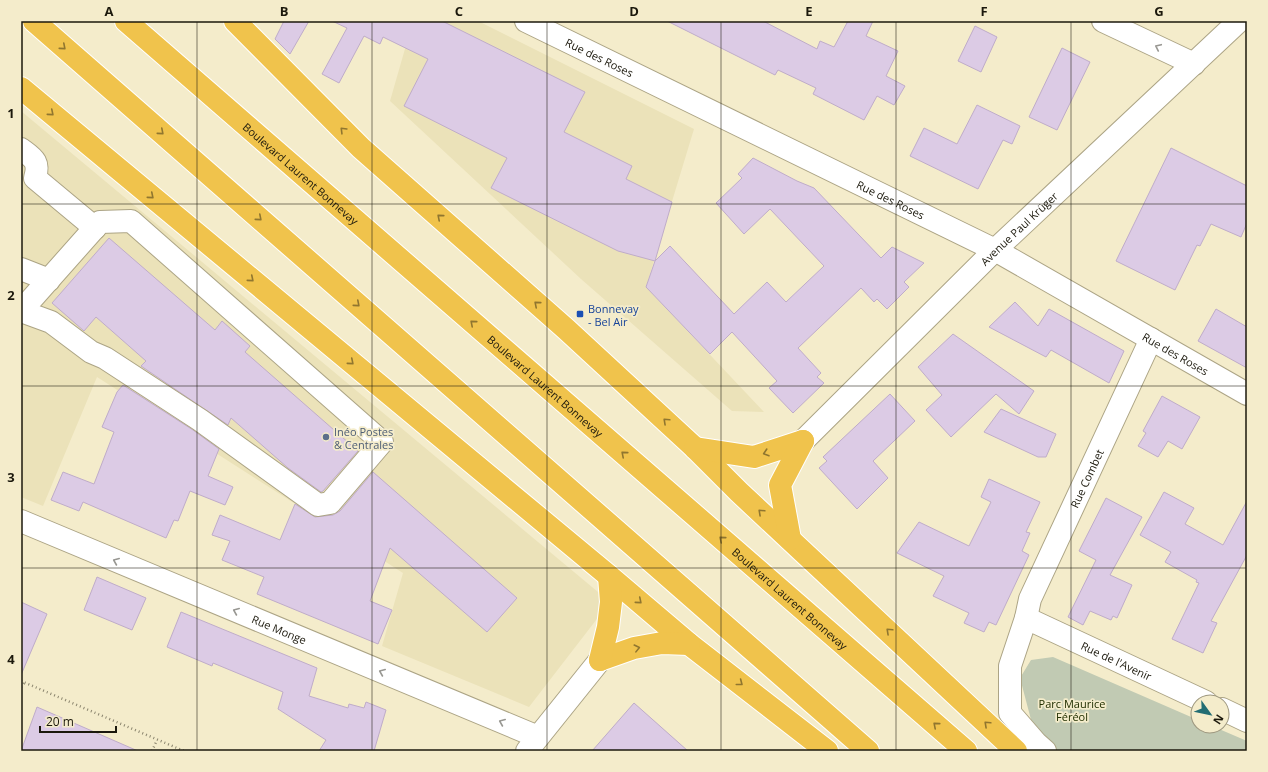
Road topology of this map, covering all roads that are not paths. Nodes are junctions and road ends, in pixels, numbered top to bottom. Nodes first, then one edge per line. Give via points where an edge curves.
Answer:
1 (34, 21) edge
2 (126, 21) edge
3 (235, 21) edge
4 (526, 21) edge
5 (1103, 21) edge
6 (1239, 21) edge
7 (1194, 64) junction
8 (21, 88) edge
9 (21, 149) edge
10 (95, 228) junction
11 (995, 250) junction
12 (21, 269) edge
13 (49, 280) junction
14 (21, 311) edge
15 (1151, 339) junction
16 (1247, 394) edge
17 (803, 441) junction
18 (695, 448) junction
19 (21, 521) edge
20 (790, 539) junction
21 (609, 576) junction
22 (1026, 618) junction
23 (689, 644) junction
24 (600, 660) junction
25 (1190, 695) edge
26 (1230, 713) edge
27 (1247, 721) edge
28 (532, 744) edge
29 (827, 751) edge
30 (868, 751) edge
31 (966, 751) edge
32 (1016, 751) edge
33 (1045, 751) edge

1 -> 30 highway
31 -> 2 highway, Boulevard Laurent Bonnevay
18 -> 3 highway via 566,329 361,148
4 - 11 street, Rue des Roses
7 -> 5 street
6 - 7 street, Avenue Paul Krüger
7 - 11 street, Avenue Paul Krüger
8 -> 21 highway
9 - 10 street via 36,161 36,178
10 - 13 street
10 - 14 street via 100,222 131,221 382,442 330,503 318,505 200,420 105,358 91,352 51,322
11 - 15 street, Rue des Roses
11 - 17 street, Avenue Paul Krüger
12 - 13 street
13 - 14 street
15 - 16 street, Rue des Roses
15 - 22 street, Rue Combet via 1030,599
17 -> 18 highway via 754,457
17 - 20 highway via 780,485
20 -> 18 highway
28 -> 19 street, Rue Monge
32 -> 20 highway
21 -> 23 highway
21 - 24 highway via 611,602
22 - 25 street, Rue de l'Avenir
22 - 33 street, Rue Combet via 1010,666 1010,712
24 -> 23 highway via 634,648 662,642
23 -> 29 highway
24 - 28 street
26 - 27 street

